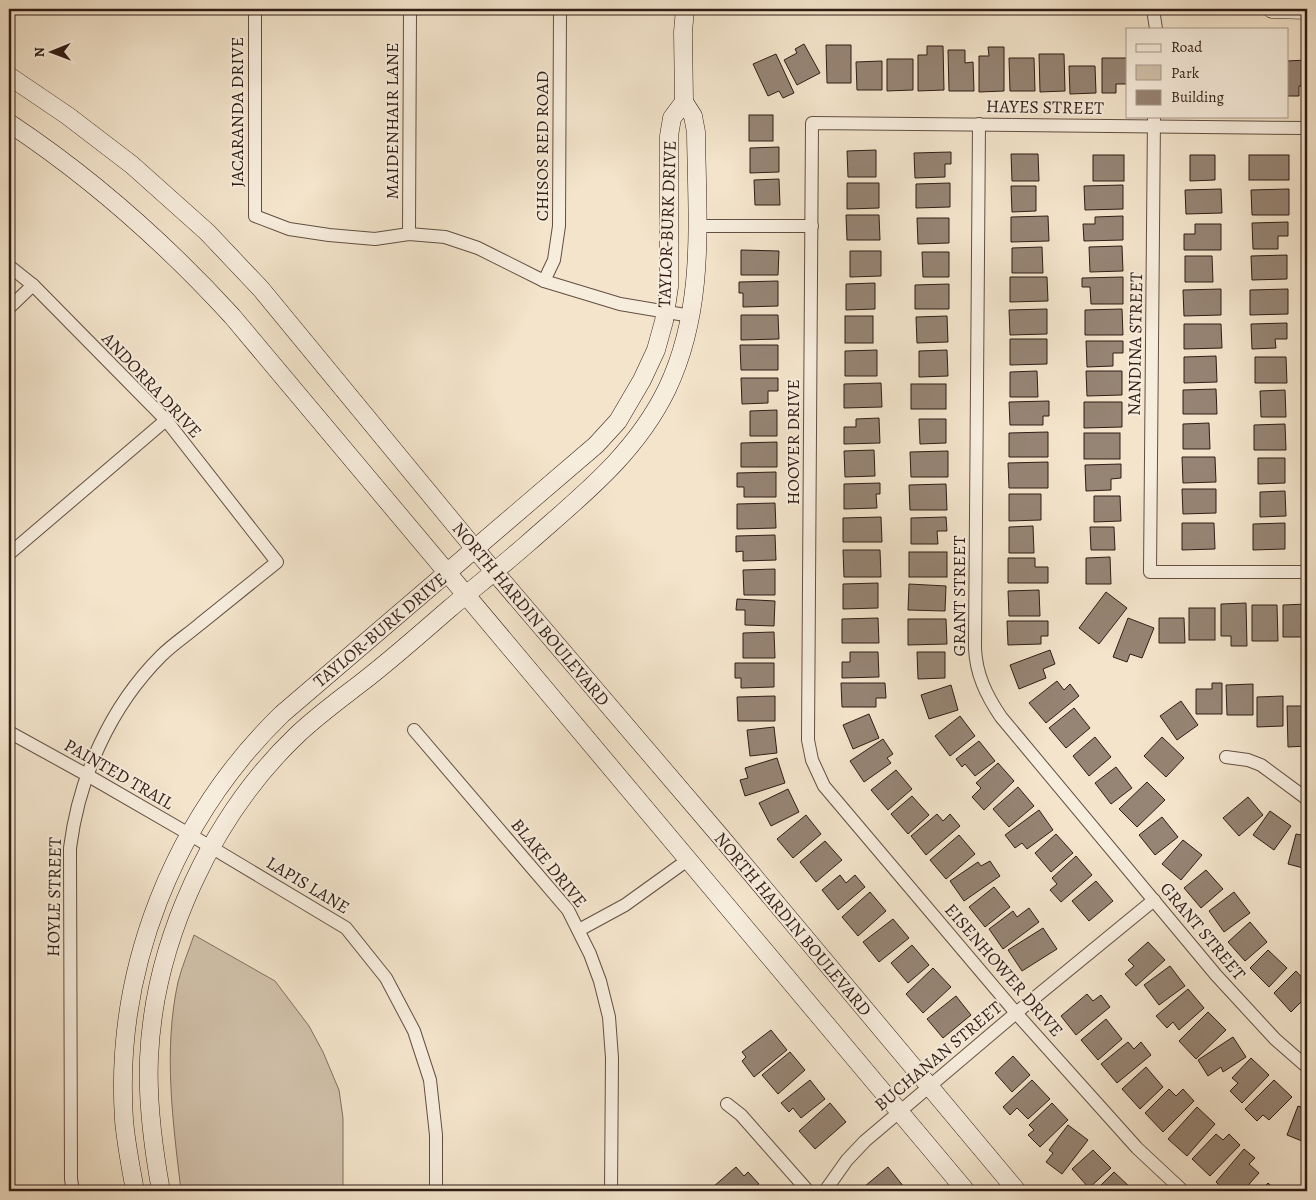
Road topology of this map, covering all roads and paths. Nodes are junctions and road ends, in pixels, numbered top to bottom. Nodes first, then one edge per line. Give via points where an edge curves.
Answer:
1 (255, 9) edge
2 (410, 9) edge
3 (560, 9) edge
4 (685, 9) edge
5 (1153, 9) edge
6 (1272, 9) edge
7 (1307, 10) edge
8 (1156, 28) edge
9 (9, 76) edge
10 (684, 102) junction
11 (1154, 121) edge
12 (9, 123) edge
13 (812, 123) joint
14 (979, 124) junction
15 (1307, 128) edge
16 (697, 226) junction
17 (812, 226) junction
18 (409, 234) junction
19 (9, 266) edge
20 (544, 281) junction
21 (33, 285) junction
22 (9, 308) edge
23 (665, 311) junction
24 (691, 316) junction
25 (166, 420) junction
26 (475, 549) junction
27 (9, 554) edge
28 (277, 562) joint
29 (495, 572) junction
30 (1307, 572) edge
31 (448, 573) junction
32 (466, 594) junction
33 (414, 730) dead end
34 (9, 732) edge
35 (1226, 757) dead end
36 (812, 760) joint
37 (87, 775) junction
38 (1307, 799) edge
39 (189, 834) junction
40 (211, 848) junction
41 (689, 859) junction
42 (1154, 900) junction
43 (579, 930) junction
44 (1016, 1013) junction
45 (1307, 1067) edge
46 (929, 1086) junction
47 (727, 1104) dead end
48 (899, 1112) junction
49 (73, 1191) edge
50 (135, 1191) edge
51 (161, 1191) edge
52 (436, 1191) edge
53 (611, 1191) edge
54 (808, 1191) edge
55 (825, 1191) edge
56 (966, 1191) edge
57 (1017, 1191) edge
58 (1183, 1191) edge

1 - 18 street, JACARANDA DRIVE via 255,216 289,229 329,235 375,239
2 - 18 street, MAIDENHAIR LANE
3 - 20 street, CHISOS RED ROAD via 559,226 554,260
4 - 10 main road, TAYLOR-BURK DRIVE
5 - 8 street
6 - 7 main road
9 - 26 main road, NORTH HARDIN BOULEVARD via 100,139 206,232 272,302
10 - 16 main road, TAYLOR-BURK DRIVE via 693,116 696,132
10 - 23 main road, TAYLOR-BURK DRIVE via 672,118 669,136 669,287
11 - 14 street, HAYES STREET
11 - 15 street, HAYES STREET
11 - 30 street, NANDINA STREET via 1150,572
12 - 31 main road, NORTH HARDIN BOULEVARD via 112,199 165,246 232,316
13 - 14 street, HAYES STREET
13 - 17 street, HOOVER DRIVE
14 - 42 street, GRANT STREET via 977,668 1000,717
16 - 17 street
16 - 24 main road, TAYLOR-BURK DRIVE
17 - 36 street, HOOVER DRIVE via 808,740
18 - 20 street via 446,237 478,248
19 - 21 street, ANDORRA DRIVE
20 - 23 street via 620,304
21 - 22 street
21 - 25 street, ANDORRA DRIVE
23 - 24 street
23 - 26 main road, TAYLOR-BURK DRIVE via 656,350 618,421 596,445
24 - 29 main road, TAYLOR-BURK DRIVE via 685,343 667,388 636,441 583,495
25 - 27 street
25 - 28 street, ANDORRA DRIVE
26 - 29 main road, NORTH HARDIN BOULEVARD
26 - 31 main road, TAYLOR-BURK DRIVE
28 - 37 street, HOYLE STREET via 162,655 127,695
29 - 32 main road, TAYLOR-BURK DRIVE
29 - 46 main road, NORTH HARDIN BOULEVARD
31 - 32 main road, NORTH HARDIN BOULEVARD
31 - 39 main road, TAYLOR-BURK DRIVE via 262,734 227,775
32 - 40 main road, TAYLOR-BURK DRIVE via 295,737 243,796
32 - 41 main road, NORTH HARDIN BOULEVARD
33 - 43 street, BLAKE DRIVE via 568,910
34 - 37 street, PAINTED TRAIL
35 - 38 street via 1260,764
36 - 44 street, EISENHOWER DRIVE via 824,786
37 - 39 street, PAINTED TRAIL
37 - 49 street, HOYLE STREET via 73,823 70,848
39 - 40 street, PAINTED TRAIL
39 - 50 main road, TAYLOR-BURK DRIVE via 156,905 140,957 128,1018 124,1120
40 - 51 main road, TAYLOR-BURK DRIVE via 176,925 165,956 156,1000 148,1083 152,1143
40 - 52 street, LAPIS LANE via 346,928 386,978 414,1031 430,1080 436,1135
41 - 43 street via 625,905
41 - 48 main road, NORTH HARDIN BOULEVARD
42 - 44 street, BUCHANAN STREET
42 - 45 street, GRANT STREET via 1222,982
43 - 53 street, BLAKE DRIVE via 600,981 609,1017 612,1058
44 - 46 street, BUCHANAN STREET
44 - 58 street, EISENHOWER DRIVE via 1137,1148
46 - 48 street, BUCHANAN STREET
46 - 57 main road, NORTH HARDIN BOULEVARD
47 - 54 street via 741,1115
48 - 55 street, BUCHANAN STREET via 856,1149
48 - 56 main road, NORTH HARDIN BOULEVARD

